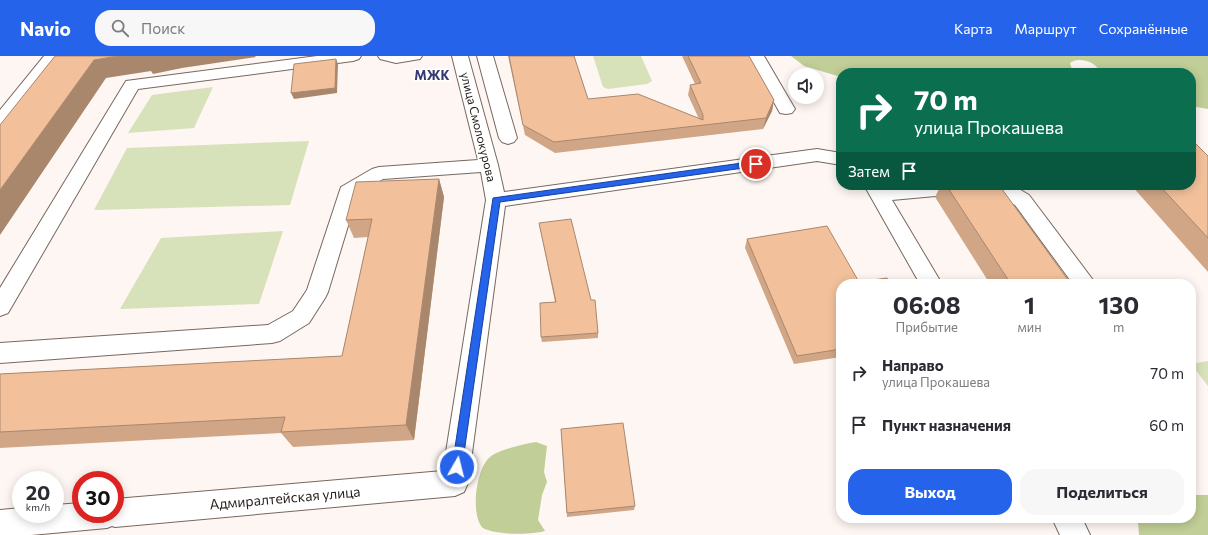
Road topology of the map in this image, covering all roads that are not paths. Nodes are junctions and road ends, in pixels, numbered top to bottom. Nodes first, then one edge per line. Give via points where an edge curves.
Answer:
1 (52, 56) edge
2 (353, 56) edge
3 (386, 56) edge
4 (414, 56) edge
5 (460, 56) edge
6 (485, 56) edge
7 (756, 56) edge
8 (786, 109) dead end
9 (0, 122) edge
10 (508, 138) dead end
11 (836, 158) edge
12 (489, 165) junction
13 (877, 190) edge
14 (1005, 190) edge
15 (496, 200) junction
16 (928, 279) edge
17 (1081, 279) edge
18 (0, 307) edge
19 (0, 353) edge
20 (455, 483) joint
21 (124, 512) edge
22 (72, 517) edge
23 (1069, 523) edge
24 (0, 524) edge
25 (1076, 535) edge

1 - 9 street
2 - 18 street via 133,80
3 - 4 street
5 - 12 street, улица Смолокурова
6 - 10 street
7 - 8 street
11 - 15 street via 817,155
12 - 15 street, улица Смолокурова
12 - 19 street via 379,173 348,192 317,292 301,317 272,334
13 - 16 street
14 - 17 street via 1022,200
15 - 20 street, улица Смолокурова
20 - 21 street, Адмиралтейская улица
22 - 24 street
23 - 25 street

